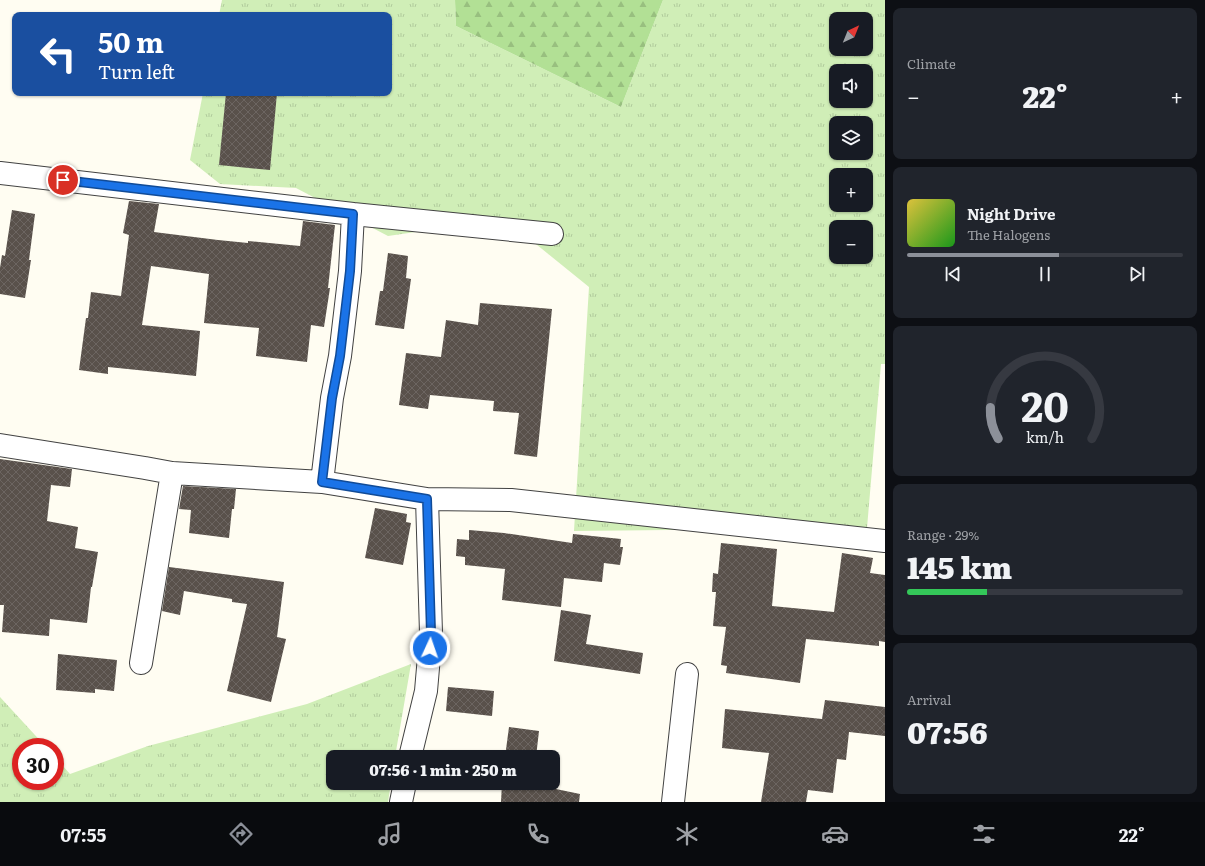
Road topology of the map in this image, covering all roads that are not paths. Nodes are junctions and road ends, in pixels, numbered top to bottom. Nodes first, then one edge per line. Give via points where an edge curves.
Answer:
1 (0, 173) edge
2 (353, 214) junction
3 (552, 234) dead end
4 (0, 445) edge
5 (172, 473) junction
6 (322, 482) junction
7 (427, 499) junction
8 (885, 541) edge
9 (141, 663) dead end
10 (687, 674) dead end
11 (412, 750) edge
12 (404, 790) edge
13 (401, 802) edge
14 (673, 802) edge

1 - 2 street
2 - 3 street
2 - 6 street via 350,271
4 - 5 street
5 - 6 street
5 - 9 street
6 - 7 street
7 - 8 street via 510,500
7 - 11 street via 431,633 426,691
10 - 14 street
12 - 13 street

